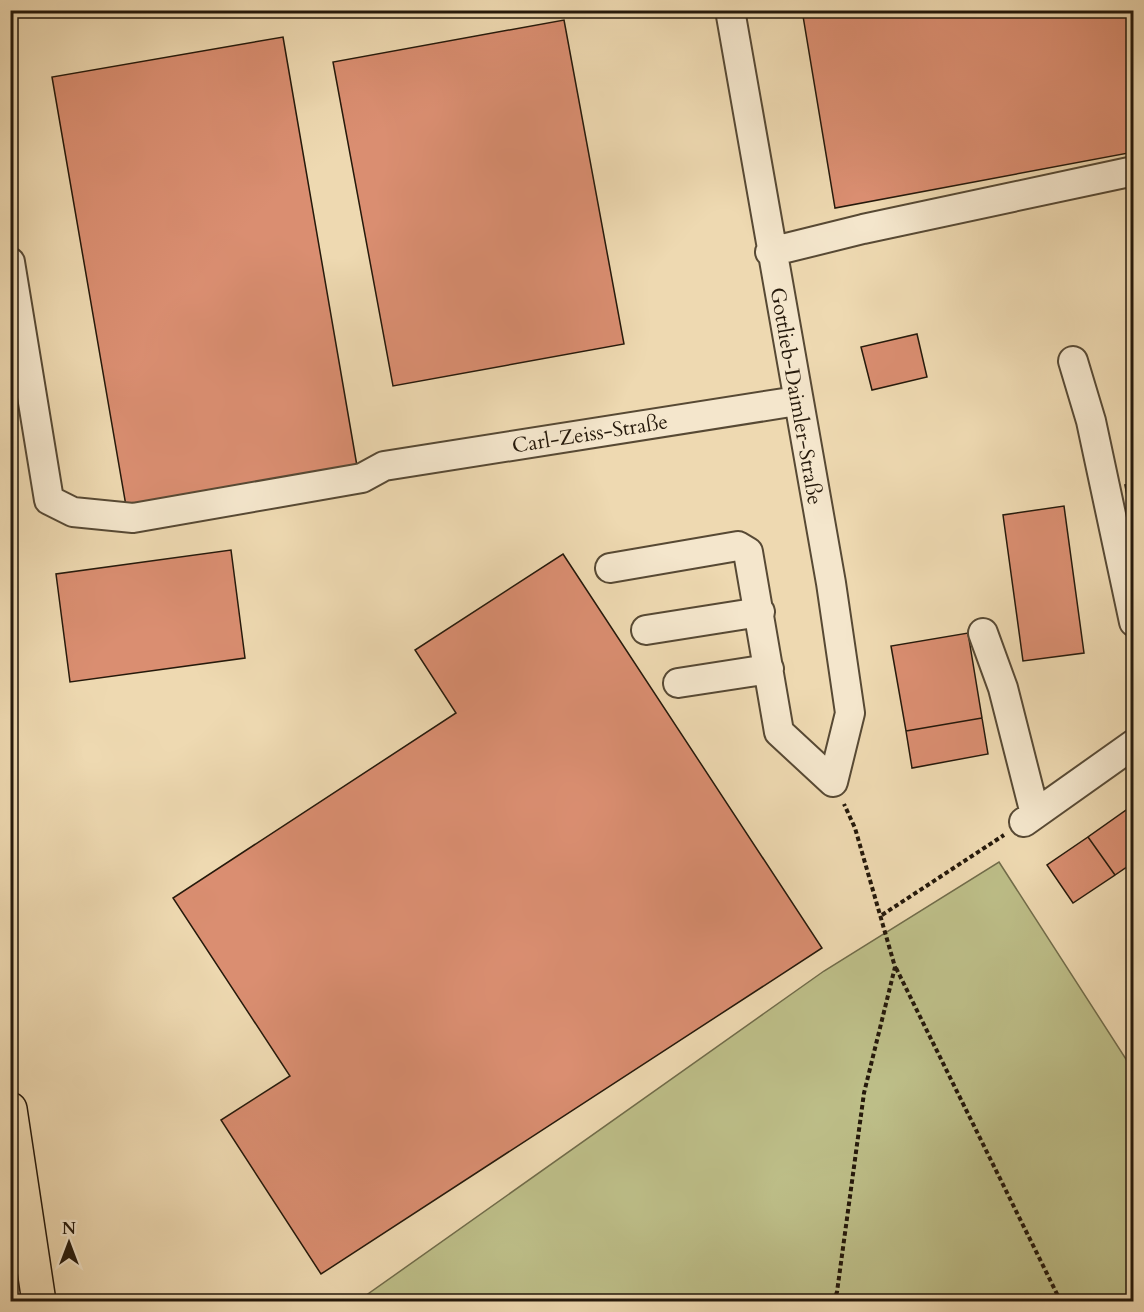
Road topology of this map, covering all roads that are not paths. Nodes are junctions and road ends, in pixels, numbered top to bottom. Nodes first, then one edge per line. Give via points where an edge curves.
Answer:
1 (730, 10) edge
2 (1134, 171) edge
3 (770, 252) junction
4 (10, 262) edge
5 (1073, 361) dead end
6 (797, 401) junction
7 (610, 568) dead end
8 (760, 612) junction
9 (1134, 622) edge
10 (646, 630) dead end
11 (983, 633) dead end
12 (769, 669) junction
13 (678, 683) dead end
14 (1134, 744) edge
15 (10, 1109) edge
16 (39, 1302) edge

1 - 3 street, Gottlieb-Daimler-Straße
2 - 3 street
3 - 6 street, Gottlieb-Daimler-Straße
4 - 6 street, Carl-Zeiss-Straße via 49,500 73,512 133,518 362,478 384,466
5 - 9 street via 1091,422
6 - 12 street, Gottlieb-Daimler-Straße via 831,583 850,713 833,782 779,732
7 - 8 street via 738,546 751,559
8 - 10 street
8 - 12 street
11 - 14 street via 1002,688 1030,818
12 - 13 street
15 - 16 main road

